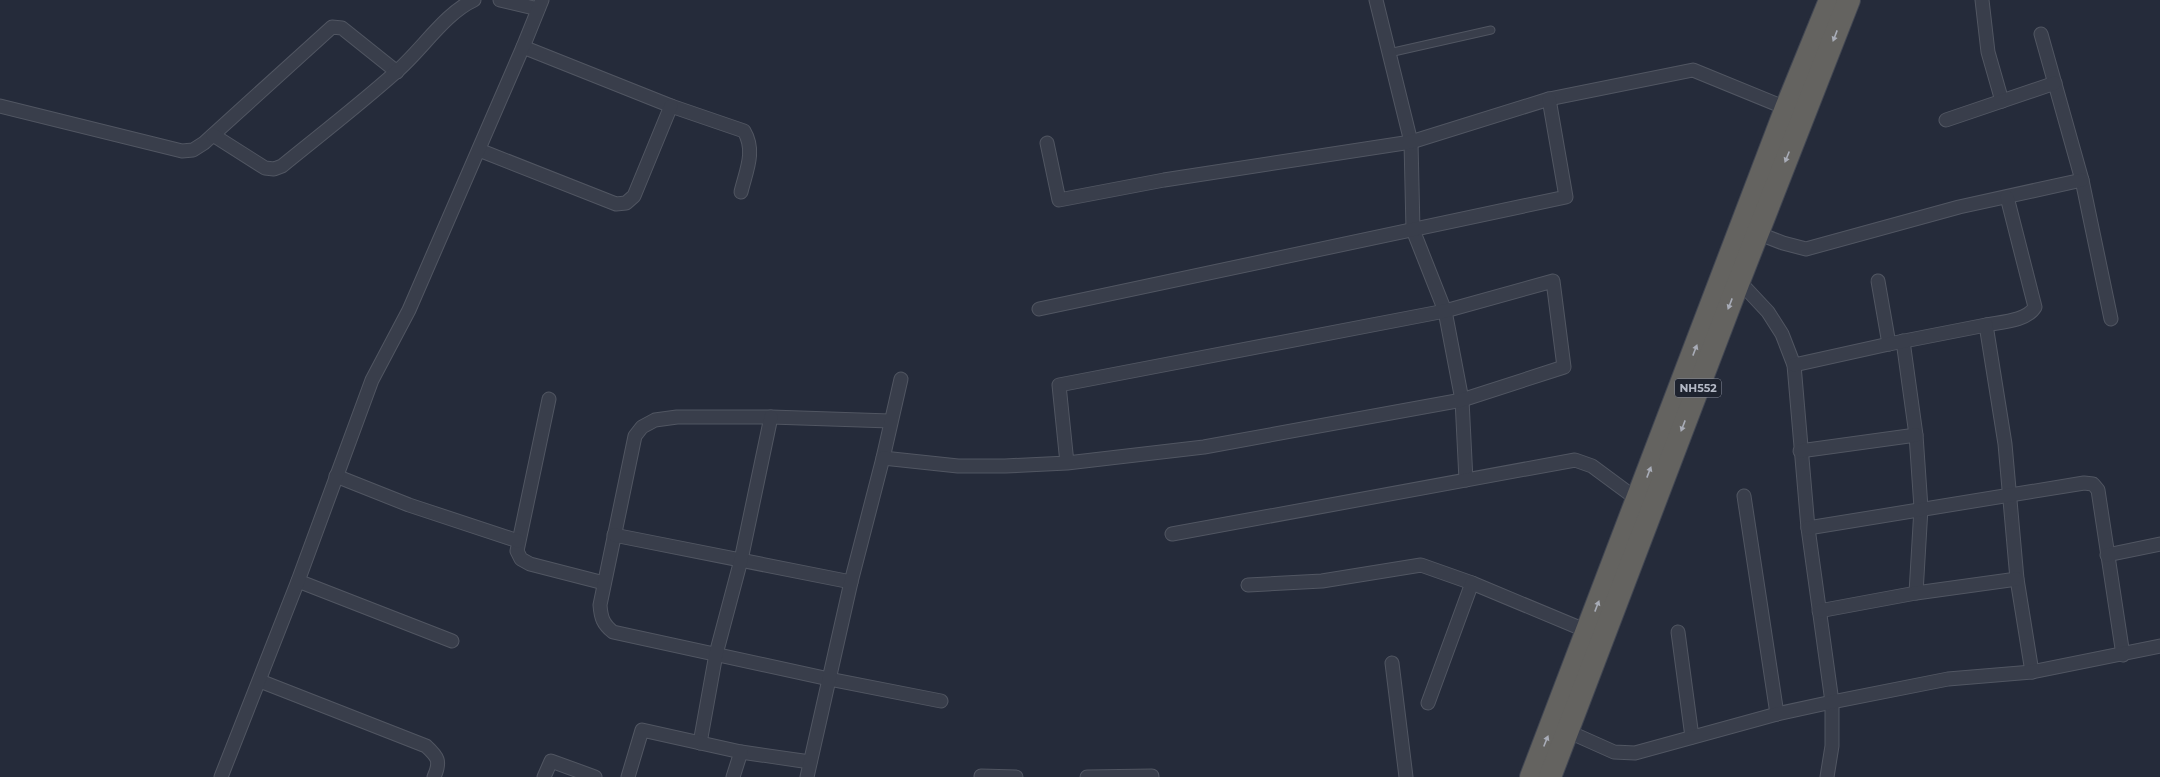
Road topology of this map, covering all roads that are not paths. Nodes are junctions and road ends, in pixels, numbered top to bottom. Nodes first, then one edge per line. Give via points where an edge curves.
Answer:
1 (474, 0) edge
2 (500, 0) edge
3 (1376, 0) edge
4 (1830, 0) edge
5 (1849, 0) edge
6 (1982, 0) edge
7 (540, 5) edge
8 (1491, 30) dead end
9 (2041, 34) dead end
10 (523, 47) junction
11 (1389, 53) junction
12 (397, 72) junction
13 (2055, 82) junction
14 (1549, 99) junction
15 (2002, 101) junction
16 (0, 106) edge
17 (671, 106) junction
18 (1786, 108) junction
19 (1946, 120) dead end
20 (213, 135) junction
21 (1411, 142) junction
22 (1047, 143) dead end
23 (478, 150) junction
24 (2082, 180) junction
25 (741, 192) dead end
26 (2007, 197) junction
27 (1414, 230) junction
28 (1757, 233) junction
29 (1739, 281) junction
30 (1878, 281) dead end
31 (1039, 309) dead end
32 (1445, 311) junction
33 (2112, 319) dead end
34 (1986, 325) junction
35 (1903, 341) junction
36 (1889, 344) junction
37 (1794, 365) junction
38 (901, 379) dead end
39 (549, 399) dead end
40 (1462, 400) junction
41 (771, 417) junction
42 (890, 421) junction
43 (1916, 434) junction
44 (1800, 451) junction
45 (883, 458) junction
46 (1067, 463) junction
47 (336, 476) junction
48 (1466, 480) junction
49 (2010, 494) junction
50 (1744, 496) dead end
51 (1638, 500) junction
52 (1921, 508) junction
53 (1808, 528) junction
54 (1172, 534) dead end
55 (614, 535) junction
56 (518, 541) junction
57 (2160, 544) edge
58 (2107, 555) junction
59 (741, 560) junction
60 (2017, 580) junction
61 (298, 581) junction
62 (851, 582) junction
63 (604, 583) junction
64 (1472, 583) junction
65 (1248, 585) dead end
66 (1916, 593) junction
67 (1819, 611) junction
68 (1587, 630) junction
69 (1678, 632) dead end
70 (452, 641) dead end
71 (2160, 646) edge
72 (716, 654) junction
73 (2123, 655) junction
74 (1392, 663) dead end
75 (2032, 672) junction
76 (829, 679) junction
77 (260, 681) junction
78 (940, 701) dead end
79 (1832, 702) junction
80 (1428, 703) dead end
81 (1776, 714) junction
82 (1567, 731) junction
83 (1692, 738) junction
84 (700, 743) junction
85 (741, 752) junction
86 (810, 762) junction
87 (980, 776) dead end
88 (1152, 776) dead end
89 (221, 777) edge
90 (434, 777) edge
91 (544, 777) edge
92 (595, 777) edge
93 (628, 777) edge
94 (733, 777) edge
95 (807, 777) edge
96 (1016, 777) edge
97 (1087, 777) edge
98 (1120, 777) edge
99 (1406, 777) edge
100 (1531, 777) edge
101 (1550, 777) edge
102 (1827, 777) edge

1 - 12 street via 466,3 452,16
2 - 7 street
3 - 11 street
4 - 18 highway, NH552
5 -> 28 highway, NH552
6 - 15 street via 1988,52
7 - 10 street
8 - 11 lane
9 - 13 street
10 - 17 street
10 - 23 street
11 - 21 street
12 - 20 street via 278,168 265,168
12 - 20 street via 342,28 332,27
13 - 15 street
13 - 24 street
14 - 18 street via 1693,70
14 - 21 street
14 - 27 street via 1566,197
15 - 19 street
16 - 20 street via 182,151 193,150
17 - 23 street via 634,196 626,203 616,204
17 - 25 street via 744,131 750,140 751,150
51 -> 18 highway, NH552
21 - 22 street via 1164,180 1059,200
21 - 27 street
23 - 47 street via 409,310 372,380
24 - 26 street
24 - 33 street
26 - 28 street via 1806,249
26 - 34 street via 2035,307 2031,314 2024,317
27 - 31 street
27 - 32 street
28 - 29 highway, NH552
29 - 37 street via 1768,312 1782,334
29 -> 82 highway, NH552
30 - 36 street
32 - 40 street
32 - 40 street via 1553,281 1564,367
32 - 46 street via 1059,385
34 - 35 street
34 - 49 street
35 - 36 street
35 - 43 street
36 - 37 street
37 - 44 street
38 - 42 street
39 - 56 street
40 - 46 street via 1204,447
40 - 48 street
41 - 42 street
41 - 55 street via 677,417 655,420 642,427 635,436
41 - 59 street
42 - 45 street
43 - 44 street
43 - 52 street
44 - 53 street
45 - 46 street via 958,466
45 - 62 street
47 - 56 street via 410,505
47 - 61 street
48 - 51 street via 1575,460 1592,466
48 - 54 street
49 - 52 street
49 - 58 street via 2084,483 2093,484 2098,490
49 - 60 street
50 - 81 street
68 -> 51 highway, NH552
52 - 53 street
52 - 66 street
53 - 67 street
55 - 59 street
55 - 63 street
56 - 63 street via 517,551 521,559 530,564
57 - 58 street
58 - 73 street
59 - 62 street
59 - 72 street
60 - 66 street
60 - 75 street
61 - 70 street
61 - 77 street
62 - 76 street
63 - 72 street via 600,615 604,625 613,632
64 - 65 street via 1421,565 1322,581
64 - 68 street
64 - 80 street
66 - 67 street
67 - 79 street
100 -> 68 highway, NH552
69 - 83 street
71 - 73 street
72 - 76 street
72 - 84 street
73 - 75 street
74 - 99 street
75 - 79 street via 1948,679
76 - 78 street
76 - 86 street
77 - 89 street
77 - 90 street via 426,746 436,755 438,766
79 - 81 street
79 - 102 street via 1832,746
81 - 83 street
82 - 83 street via 1614,752 1636,753
82 - 101 highway, NH552
84 - 85 street
84 - 93 street via 642,730
85 - 86 street
85 - 94 street
86 - 95 street
87 - 96 street
88 - 98 street
91 - 92 street via 551,761
97 - 98 street

